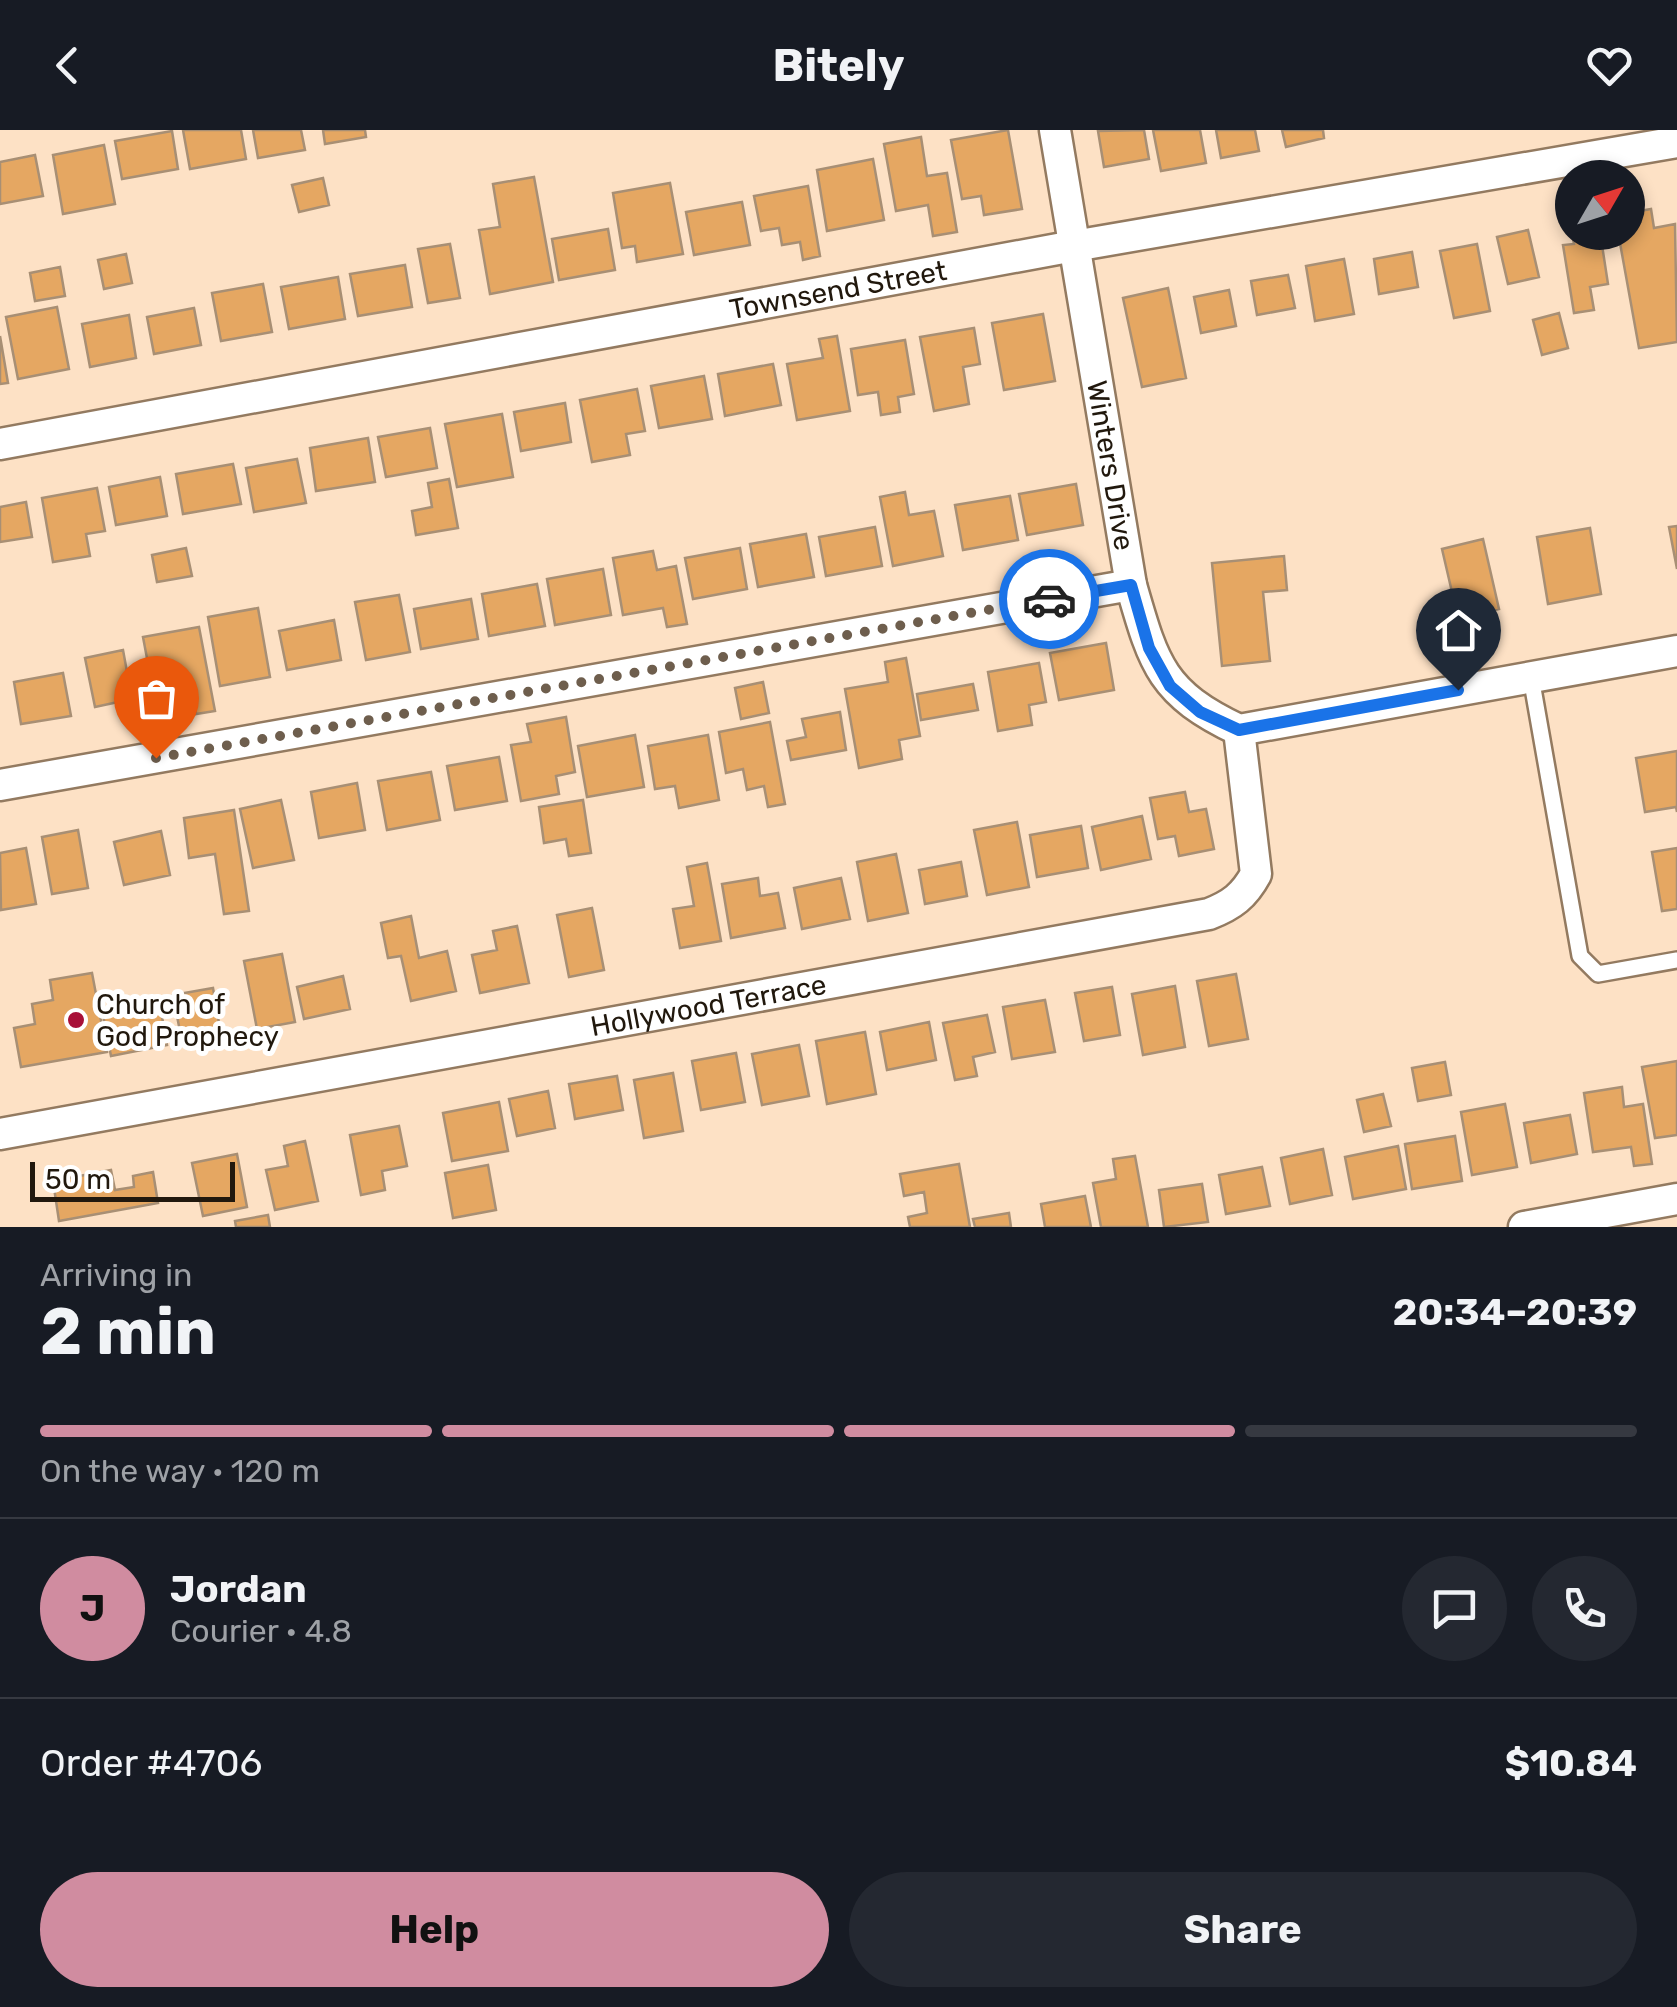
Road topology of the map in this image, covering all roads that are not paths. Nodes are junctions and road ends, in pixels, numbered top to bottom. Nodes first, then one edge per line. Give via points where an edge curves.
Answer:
1 (1055, 130) edge
2 (1677, 142) edge
3 (1074, 246) junction
4 (0, 444) edge
5 (1131, 585) junction
6 (1677, 650) edge
7 (1531, 677) junction
8 (1239, 730) junction
9 (0, 786) edge
10 (1677, 960) edge
11 (0, 1134) edge
12 (1677, 1199) edge
13 (1524, 1227) edge

1 - 3 street, Winters Drive
2 - 3 street, Townsend Street
3 - 4 street, Townsend Street
3 - 5 street, Winters Drive
5 - 8 street, Winters Drive via 1149,648 1170,686 1200,712
5 - 9 street
6 - 7 street
7 - 8 street
7 - 10 lane via 1580,956 1598,974
8 - 11 street, Hollywood Terrace via 1256,874 1246,893 1209,914
12 - 13 street

